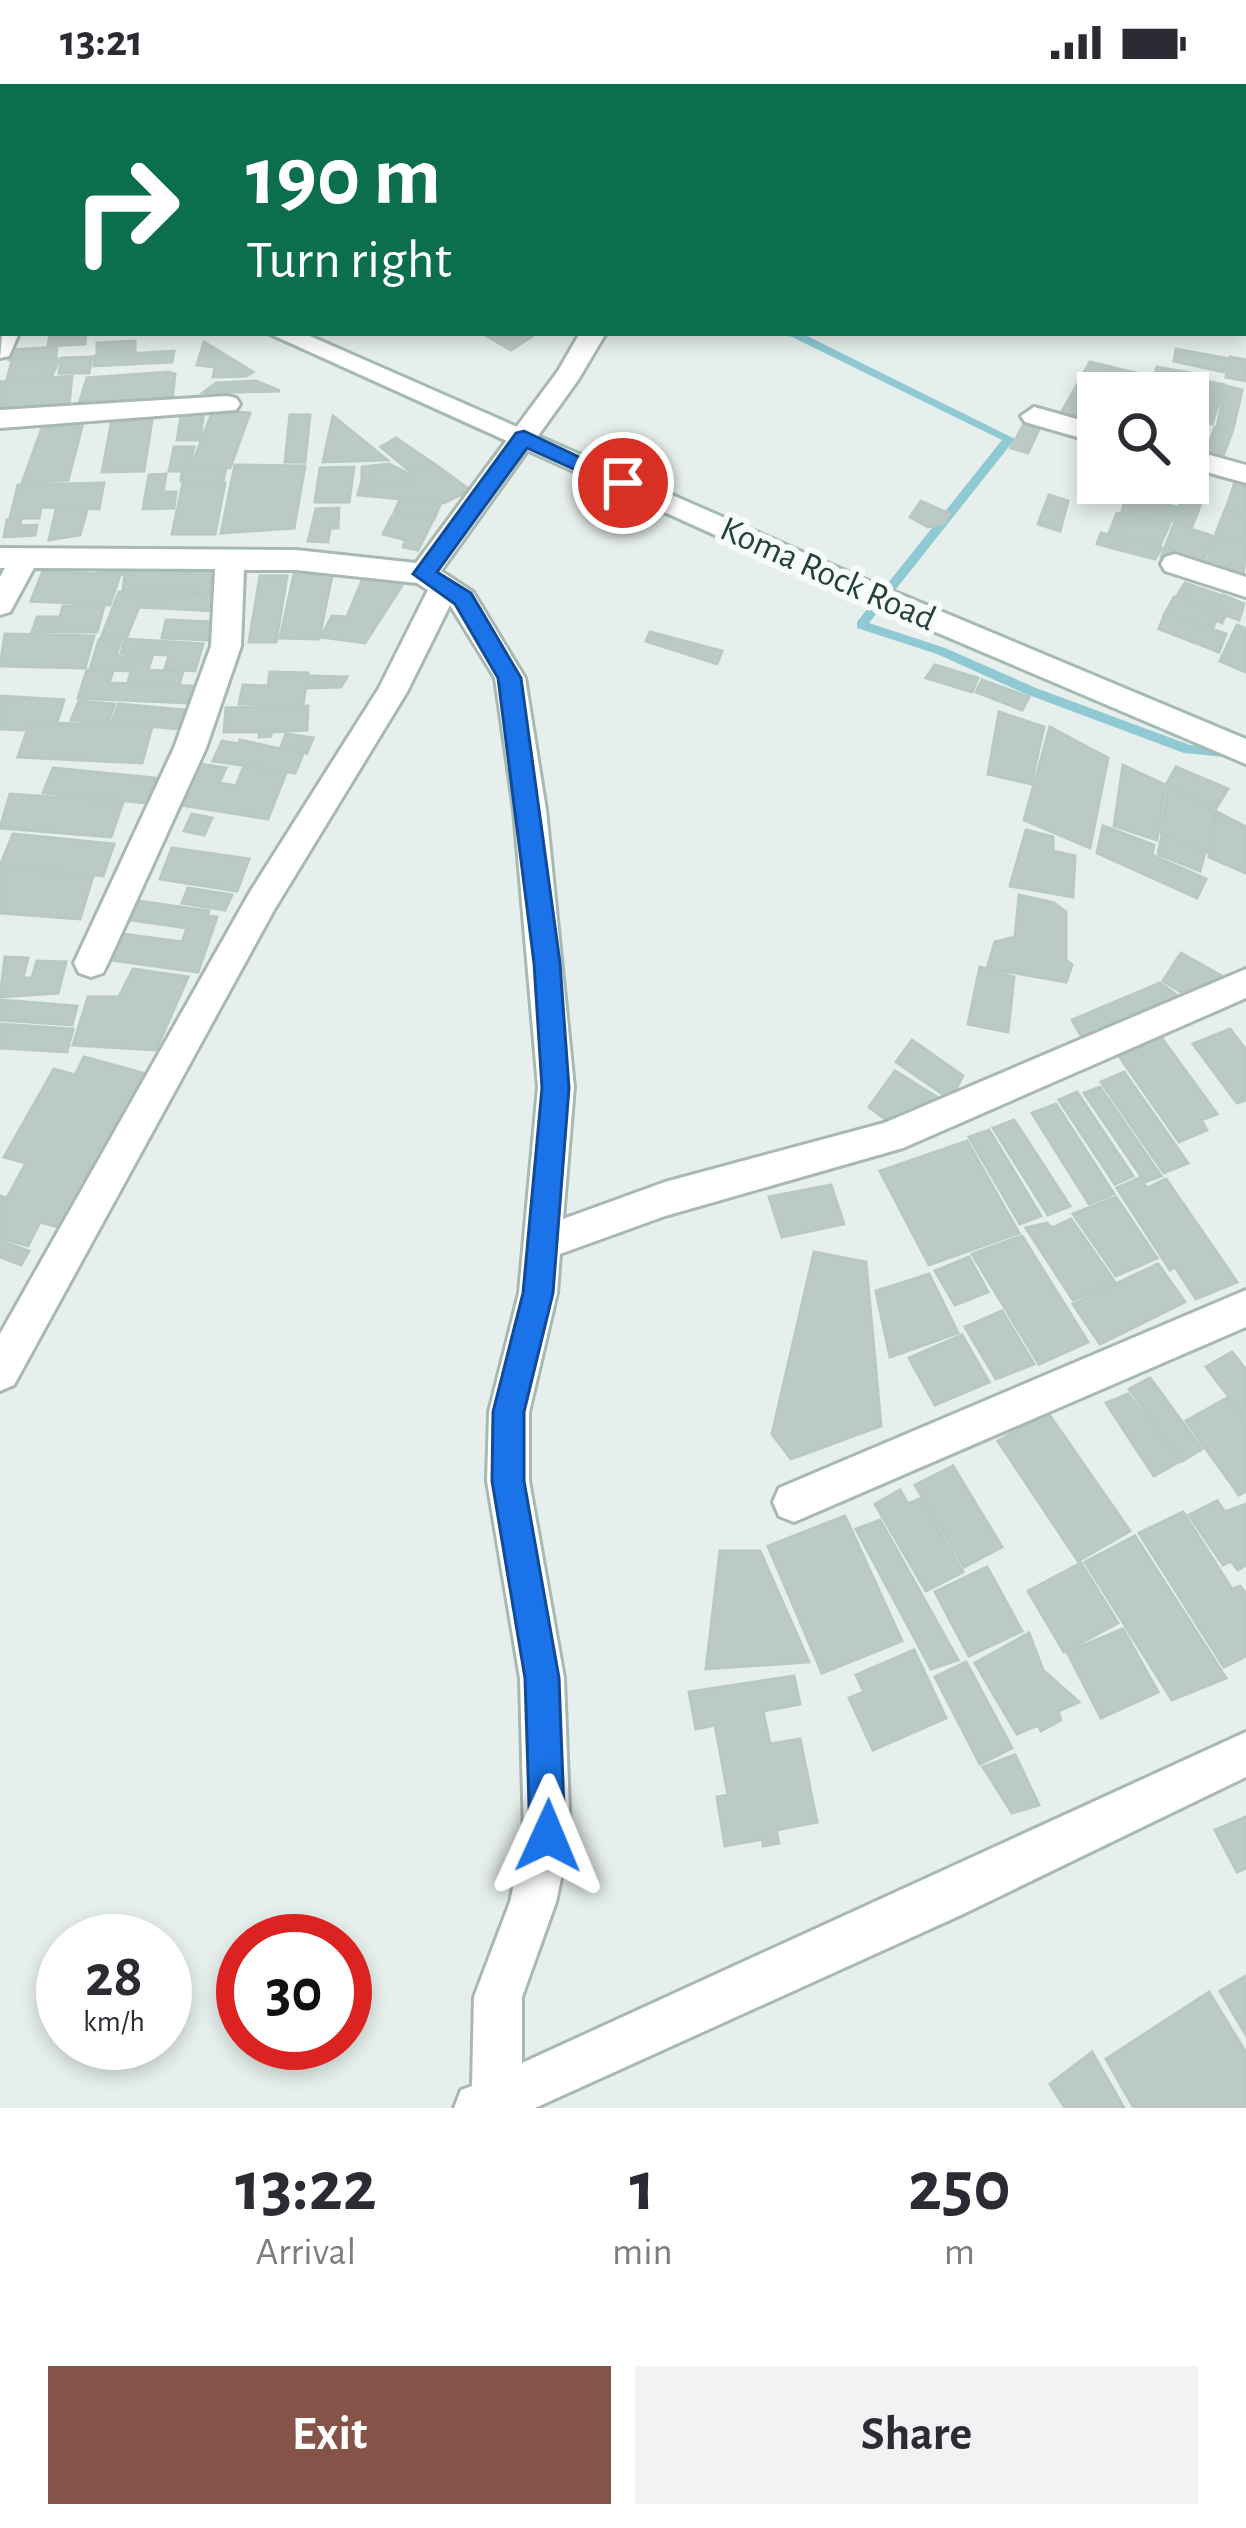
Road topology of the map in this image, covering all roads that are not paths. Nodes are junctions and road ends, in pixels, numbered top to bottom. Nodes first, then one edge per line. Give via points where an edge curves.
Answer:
1 (288, 336) edge
2 (591, 336) edge
3 (227, 404) dead end
4 (1034, 416) dead end
5 (0, 419) edge
6 (1077, 428) edge
7 (524, 438) junction
8 (1209, 464) edge
9 (1246, 474) edge
10 (12, 558) edge
11 (230, 559) junction
12 (1175, 564) dead end
13 (434, 579) junction
14 (1246, 587) edge
15 (0, 605) edge
16 (1246, 752) edge
17 (91, 963) dead end
18 (1246, 983) edge
19 (543, 1243) junction
20 (1246, 1309) edge
21 (0, 1372) edge
22 (794, 1502) dead end
23 (1246, 1754) edge
24 (488, 2104) edge

1 - 7 street, Koma Rock Road
2 - 7 street
3 - 5 street
4 - 6 street
7 - 13 street
7 - 16 street, Koma Rock Road
8 - 9 street
10 - 11 street
10 - 15 street
11 - 13 street via 338,563
11 - 17 street via 226,646 190,748
12 - 14 street
13 - 19 street via 463,599 510,678 556,1088
13 - 21 street via 392,692 262,901
18 - 19 street via 890,1137 664,1199
19 - 24 street via 508,1412 508,1481 542,1678 548,1836 498,1996
20 - 22 street
23 - 24 street

